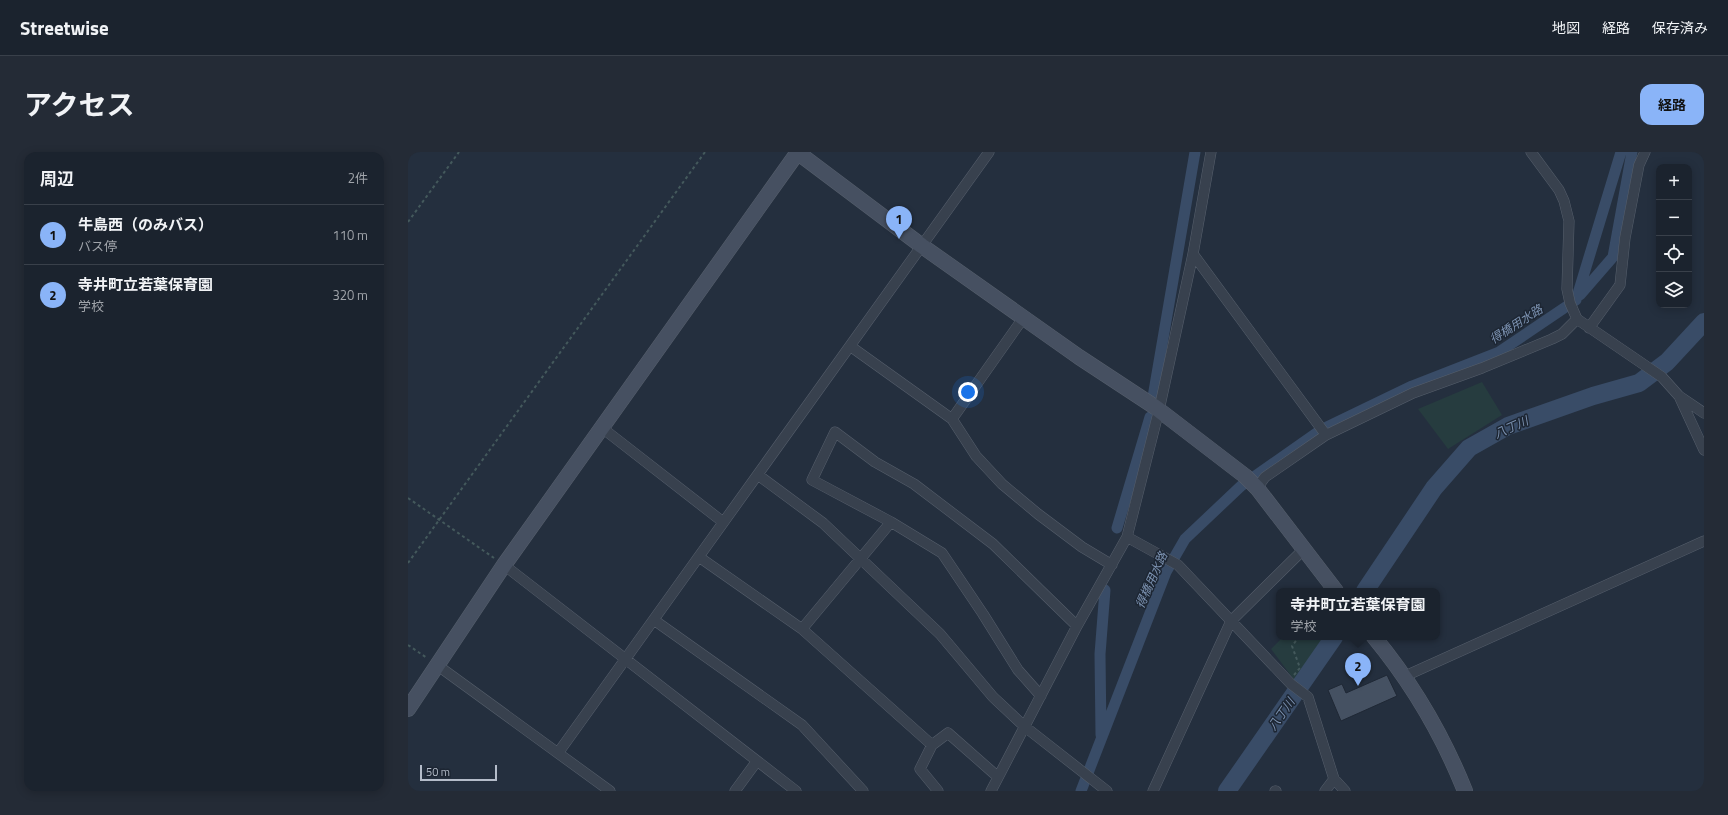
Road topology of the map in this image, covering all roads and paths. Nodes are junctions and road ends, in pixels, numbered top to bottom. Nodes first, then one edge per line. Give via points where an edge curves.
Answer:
1 (459, 152) edge
2 (705, 152) edge
3 (798, 152) edge
4 (989, 152) edge
5 (1211, 152) edge
6 (1531, 152) edge
7 (1541, 152) edge
8 (1645, 152) edge
9 (1540, 164) junction
10 (408, 222) edge
11 (922, 246) junction
12 (1193, 254) junction
13 (1024, 317) junction
14 (1577, 319) junction
15 (1589, 328) junction
16 (850, 346) junction
17 (1679, 396) junction
18 (1153, 406) junction
19 (1704, 413) edge
20 (952, 419) junction
21 (601, 427) junction
22 (1326, 435) junction
23 (1704, 450) edge
24 (758, 475) junction
25 (1251, 483) junction
26 (408, 498) edge
27 (438, 520) junction
28 (724, 522) junction
29 (891, 522) junction
30 (1127, 537) junction
31 (1704, 541) edge
32 (1304, 549) junction
33 (699, 557) junction
34 (861, 559) junction
35 (408, 563) edge
36 (504, 565) junction
37 (1112, 565) junction
38 (1334, 588) edge
39 (654, 620) junction
40 (1231, 621) junction
41 (1077, 626) junction
42 (802, 629) junction
43 (1297, 640) edge
44 (1376, 640) edge
45 (408, 645) edge
46 (627, 659) junction
47 (437, 665) junction
48 (1403, 677) junction
49 (1290, 683) junction
50 (1041, 696) junction
51 (408, 709) edge
52 (1024, 726) junction
53 (932, 745) junction
54 (558, 753) junction
55 (757, 761) junction
56 (998, 777) junction
57 (1334, 779) junction
58 (610, 791) edge
59 (735, 791) edge
60 (796, 791) edge
61 (863, 791) edge
62 (938, 791) edge
63 (991, 791) edge
64 (1107, 791) edge
65 (1153, 791) edge
66 (1325, 791) edge
67 (1345, 791) edge
68 (1465, 791) edge

1 - 10 path
2 - 27 path
3 - 11 street
3 - 21 street
4 - 11 street
5 - 12 street
6 - 9 street
7 - 9 street
8 - 15 street via 1639,165 1625,238 1620,286
9 - 14 street via 1559,190 1569,221 1567,289
11 - 13 street
11 - 16 street
12 - 18 street
12 - 22 street
13 - 18 street
13 - 20 street
14 - 15 street
14 - 22 street via 1562,334 1552,339 1414,393
15 - 17 street via 1662,377
16 - 20 street
16 - 24 street
17 - 19 street
17 - 23 street
18 - 25 street
18 - 30 street
20 - 37 street via 976,456 1002,484 1082,547
21 - 28 street
21 - 36 street
22 - 25 street via 1265,477
24 - 28 street
24 - 34 street via 823,523
25 - 32 street
26 - 27 path
27 - 35 path
27 - 36 path
28 - 33 street
29 - 34 street
29 - 41 street via 812,480 835,432 875,462 914,484 993,544
29 - 50 street via 942,553 1018,670
30 - 37 street
30 - 40 street via 1178,565
31 - 48 street
32 - 38 street
32 - 40 street
33 - 39 street
33 - 42 street
34 - 42 street
34 - 52 street via 940,634 993,697
36 - 46 street
36 - 47 street
37 - 41 street
39 - 46 street
39 - 61 street via 802,725
40 - 49 street
40 - 65 street
41 - 50 street
42 - 53 street
43 - 49 path via 1292,646 1300,668
44 - 48 street
45 - 47 path
46 - 54 street
46 - 55 street
47 - 51 street
47 - 54 street
48 - 68 street via 1446,748
49 - 57 street via 1308,697
50 - 52 street
52 - 56 street
52 - 64 street
53 - 56 street via 948,733
53 - 62 street via 920,769
54 - 58 street
55 - 59 street
55 - 60 street
56 - 63 street
57 - 66 street
57 - 67 street

